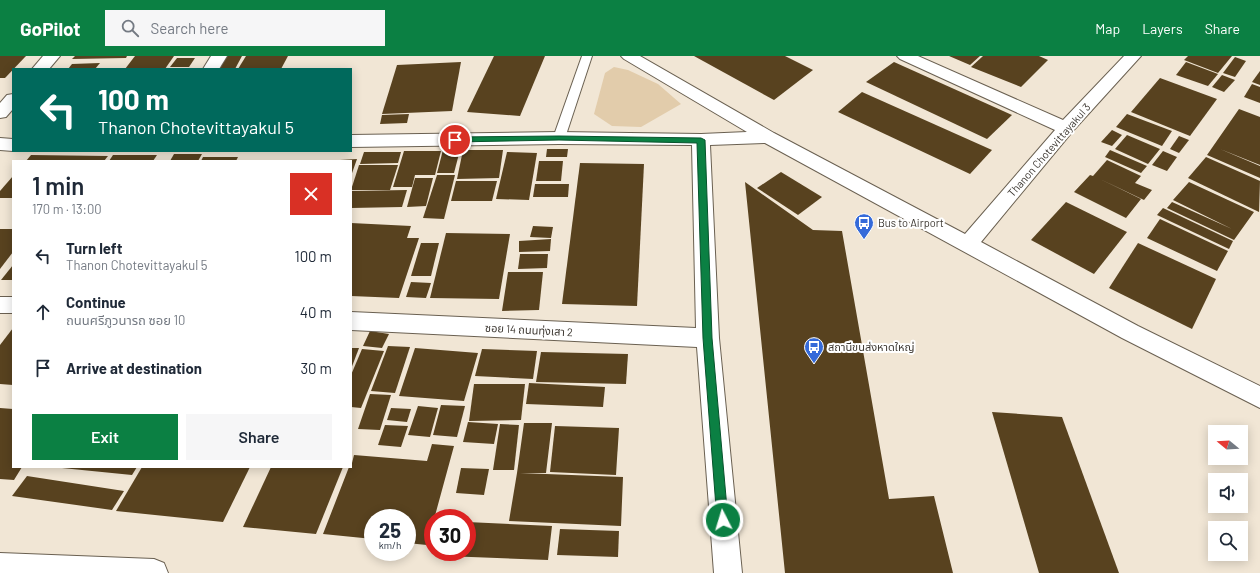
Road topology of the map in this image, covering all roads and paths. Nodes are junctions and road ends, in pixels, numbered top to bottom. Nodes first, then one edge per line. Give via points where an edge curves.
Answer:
1 (52, 56) edge
2 (220, 56) edge
3 (587, 56) edge
4 (629, 56) edge
5 (905, 56) edge
6 (1133, 56) edge
7 (41, 68) edge
8 (212, 68) edge
9 (12, 100) edge
10 (0, 113) edge
11 (1066, 128) junction
12 (768, 137) junction
13 (559, 138) junction
14 (701, 140) junction
15 (352, 141) edge
16 (0, 144) edge
17 (12, 145) edge
18 (967, 246) junction
19 (0, 305) edge
20 (12, 305) edge
21 (352, 321) edge
22 (708, 338) junction
23 (1260, 398) edge
24 (0, 567) edge
25 (154, 573) edge
26 (728, 573) edge

1 - 7 street
2 - 8 street
3 - 13 lane
4 - 12 street
5 - 11 street
6 - 11 street, Thanon Chotevittayakul 3
9 - 10 street
11 - 18 street, Thanon Chotevittayakul 3
12 - 14 street
12 - 18 street
13 - 14 street
13 - 15 street
14 - 22 street
16 - 17 street
18 - 23 street
19 - 20 street
21 - 22 street, ซอย 14 ถนนทุ่งเสา 2
22 - 26 street
24 - 25 street

